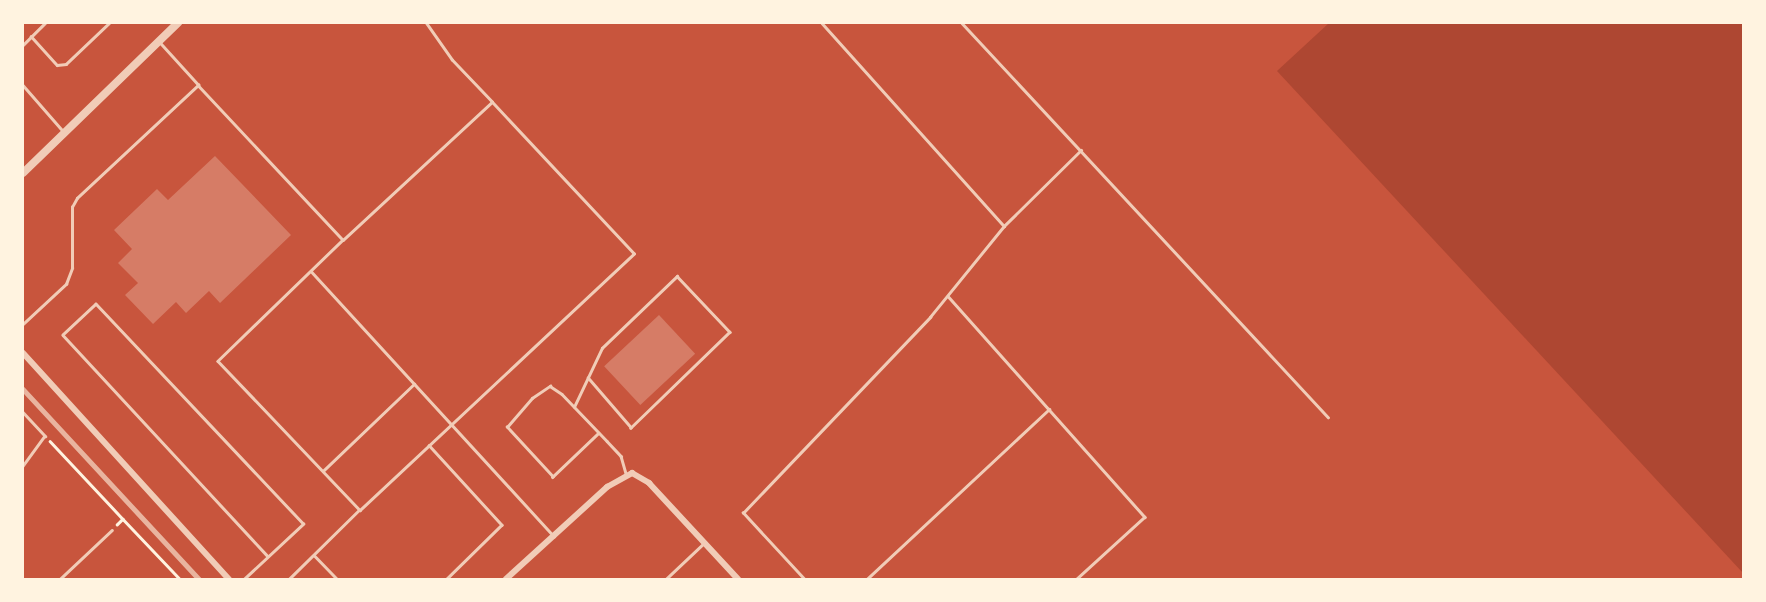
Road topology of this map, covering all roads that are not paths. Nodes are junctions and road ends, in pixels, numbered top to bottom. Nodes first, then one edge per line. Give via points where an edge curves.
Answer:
1 (45, 23) edge
2 (109, 23) edge
3 (178, 23) edge
4 (426, 23) edge
5 (821, 23) edge
6 (962, 23) edge
7 (31, 36) junction
8 (158, 41) junction
9 (23, 45) edge
10 (23, 85) edge
11 (198, 85) junction
12 (492, 102) junction
13 (66, 134) junction
14 (1081, 150) junction
15 (23, 173) edge
16 (1004, 226) junction
17 (343, 240) junction
18 (311, 271) junction
19 (948, 296) junction
20 (23, 324) edge
21 (23, 353) edge
22 (588, 378) junction
23 (415, 384) junction
24 (574, 407) junction
25 (1049, 409) junction
26 (23, 412) edge
27 (1328, 417) dead end
28 (452, 424) junction
29 (599, 433) junction
30 (429, 445) junction
31 (23, 466) edge
32 (323, 471) junction
33 (626, 473) junction
34 (360, 510) junction
35 (113, 530) road end
36 (554, 536) junction
37 (704, 543) junction
38 (314, 555) junction
39 (268, 556) junction
40 (60, 579) edge
41 (229, 579) edge
42 (244, 579) edge
43 (289, 579) edge
44 (337, 579) edge
45 (447, 579) edge
46 (506, 579) edge
47 (666, 579) edge
48 (738, 579) edge
49 (804, 579) edge
50 (867, 579) edge
51 (1077, 579) edge

1 - 7 lane
2 - 7 lane via 66,64 57,65
3 - 8 street
4 - 12 lane via 452,60
5 - 16 lane
6 - 14 lane
7 - 9 lane
8 - 11 lane
8 - 13 street
10 - 13 lane
11 - 17 lane
11 - 20 lane via 77,198 72,207 72,268 66,284
12 - 17 lane
12 - 28 lane via 634,254
13 - 15 street
14 - 16 lane
14 - 27 lane
16 - 19 lane
17 - 18 lane
18 - 23 lane
18 - 32 lane via 218,361
19 - 25 lane
19 - 49 lane via 743,513
21 - 41 street
22 - 22 lane via 602,348 677,276 730,331 631,428
22 - 24 lane
23 - 28 lane
23 - 32 lane
24 - 29 lane
24 - 29 lane via 550,386 532,398 507,427 554,477
25 - 50 lane
25 - 51 lane via 1145,517
26 - 31 lane via 45,436
28 - 30 lane
28 - 36 lane
29 - 33 lane via 621,456
30 - 34 lane
30 - 45 lane via 502,525
32 - 34 lane
33 - 36 street
33 - 37 street via 641,475
34 - 38 lane
35 - 40 lane
36 - 46 street
37 - 47 lane
37 - 48 street
38 - 43 lane
38 - 44 lane
39 - 39 lane via 303,524 96,304 63,335
39 - 42 lane

